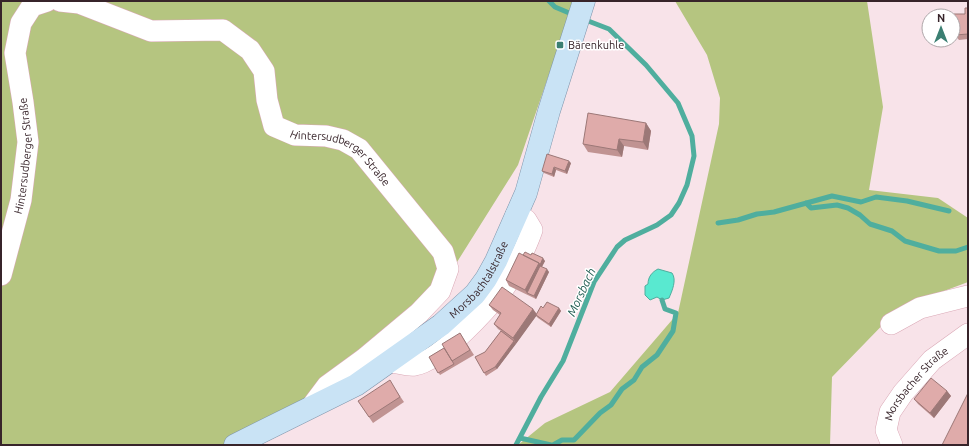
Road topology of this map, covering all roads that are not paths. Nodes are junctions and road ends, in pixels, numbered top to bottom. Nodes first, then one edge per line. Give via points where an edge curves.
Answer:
1 (47, 1) edge
2 (60, 1) edge
3 (584, 3) edge
4 (1, 275) edge
5 (968, 296) edge
6 (892, 324) dead end
7 (968, 334) edge
8 (312, 406) junction
9 (235, 445) edge
10 (892, 445) edge

1 - 4 street, Hintersudberger Straße via 32,6 21,23 15,54 28,142 21,200
2 - 8 street, Hintersudberger Straße via 79,3 151,31 223,30 250,50 264,71 267,100 274,126 295,135 326,136 343,140 359,150 443,252 448,269 440,291 403,327 327,386
3 - 8 main road, Morsbachtalstraße via 526,193 486,279 475,294 441,325 392,362 356,385
5 - 6 street via 920,308
7 - 10 street, Morsbacher Straße via 932,360 903,393 890,412 886,430
8 - 9 main road, Morsbachtalstraße

